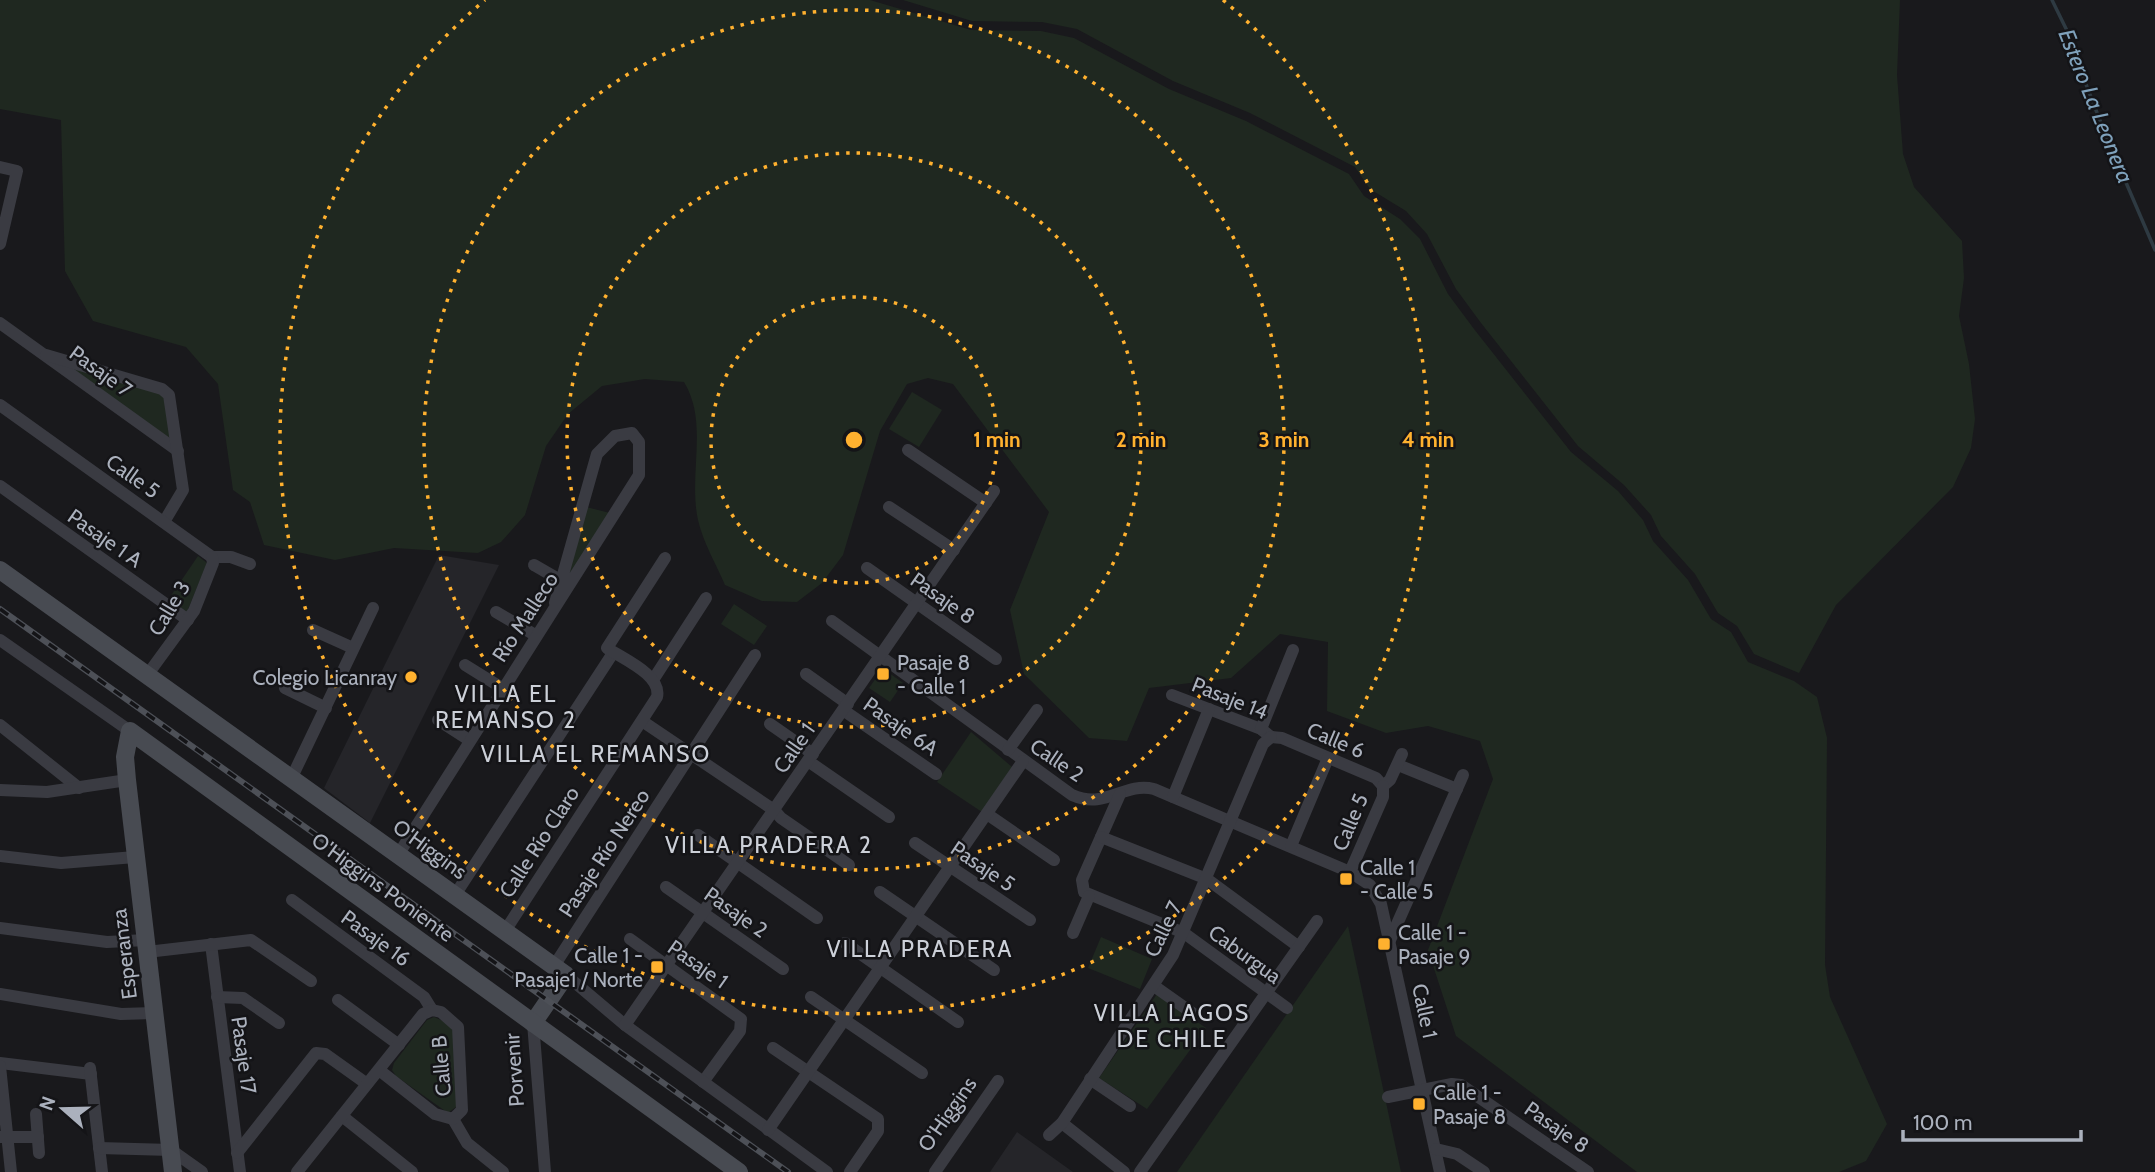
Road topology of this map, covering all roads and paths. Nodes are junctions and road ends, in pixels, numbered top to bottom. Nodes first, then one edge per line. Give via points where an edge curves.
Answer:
1 (0, 167) edge
2 (0, 244) edge
3 (0, 323) edge
4 (46, 355) junction
5 (0, 405) edge
6 (908, 450) dead end
7 (178, 451) junction
8 (0, 486) edge
9 (993, 491) dead end
10 (986, 503) junction
11 (889, 507) dead end
12 (164, 522) junction
13 (954, 550) junction
14 (212, 557) junction
15 (665, 558) dead end
16 (250, 564) dead end
17 (534, 565) dead end
18 (867, 568) dead end
19 (0, 570) edge
20 (560, 580) junction
21 (706, 598) dead end
22 (555, 603) junction
23 (917, 603) junction
24 (373, 608) dead end
25 (496, 612) dead end
26 (188, 620) junction
27 (832, 621) dead end
28 (313, 629) dead end
29 (535, 635) junction
30 (0, 640) edge
31 (354, 648) junction
32 (1293, 650) dead end
33 (610, 651) junction
34 (755, 655) dead end
35 (881, 656) junction
36 (996, 659) dead end
37 (465, 665) dead end
38 (148, 674) junction
39 (806, 674) dead end
40 (653, 680) junction
41 (285, 688) dead end
42 (502, 688) junction
43 (1172, 695) dead end
44 (846, 707) junction
45 (326, 708) junction
46 (1037, 709) dead end
47 (1209, 709) junction
48 (438, 720) dead end
49 (642, 721) junction
50 (770, 724) dead end
51 (0, 725) edge
52 (130, 730) junction
53 (1266, 733) junction
54 (469, 740) junction
55 (1009, 750) junction
56 (691, 754) junction
57 (810, 758) junction
58 (1328, 758) junction
59 (1023, 761) junction
60 (936, 774) dead end
61 (1463, 775) dead end
62 (292, 778) junction
63 (127, 780) junction
64 (1383, 786) junction
65 (79, 788) junction
66 (1457, 789) junction
67 (0, 790) edge
68 (1120, 794) junction
69 (1173, 797) junction
70 (774, 810) junction
71 (987, 814) junction
72 (889, 817) dead end
73 (1231, 821) junction
74 (698, 835) dead end
75 (1101, 837) junction
76 (915, 843) dead end
77 (1291, 846) junction
78 (398, 855) junction
79 (0, 856) edge
80 (135, 856) junction
81 (1054, 860) dead end
82 (737, 863) junction
83 (849, 865) dead end
84 (950, 867) junction
85 (1350, 872) junction
86 (1207, 879) junction
87 (667, 887) dead end
88 (880, 892) dead end
89 (455, 895) junction
90 (1089, 896) junction
91 (292, 900) dead end
92 (703, 913) junction
93 (916, 916) junction
94 (817, 918) dead end
95 (1030, 920) dead end
96 (1317, 921) dead end
97 (0, 928) edge
98 (505, 931) junction
99 (1073, 933) dead end
100 (1184, 933) junction
101 (629, 939) dead end
102 (1390, 941) junction
103 (845, 943) dead end
104 (211, 944) junction
105 (146, 946) junction
106 (1299, 947) junction
107 (666, 965) junction
108 (880, 968) junction
109 (783, 969) dead end
110 (560, 970) junction
111 (993, 970) dead end
112 (311, 981) dead end
113 (1154, 986) junction
114 (1266, 993) junction
115 (0, 994) edge
116 (811, 997) dead end
117 (217, 998) junction
118 (338, 1000) dead end
119 (1287, 1008) dead end
120 (432, 1010) junction
121 (154, 1013) junction
122 (1195, 1015) dead end
123 (845, 1020) junction
124 (958, 1022) dead end
125 (279, 1023) dead end
126 (533, 1023) junction
127 (625, 1025) junction
128 (399, 1045) junction
129 (773, 1048) dead end
130 (0, 1064) edge
131 (379, 1070) junction
132 (809, 1071) junction
133 (922, 1073) dead end
134 (1090, 1079) junction
135 (998, 1081) dead end
136 (703, 1083) junction
137 (367, 1084) junction
138 (1423, 1090) junction
139 (1388, 1097) dead end
140 (1130, 1106) dead end
141 (36, 1114) dead end
142 (342, 1116) junction
143 (453, 1119) junction
144 (1062, 1123) junction
145 (768, 1130) junction
146 (1049, 1135) dead end
147 (4, 1137) edge
148 (38, 1138) junction
149 (99, 1148) junction
150 (1436, 1149) junction
151 (171, 1150) junction
152 (39, 1153) dead end
153 (237, 1153) junction
154 (305, 1169) edge
155 (11, 1172) edge
156 (102, 1172) edge
157 (173, 1172) edge
158 (202, 1172) edge
159 (240, 1172) edge
160 (412, 1172) edge
161 (503, 1172) edge
162 (545, 1172) edge
163 (739, 1172) edge
164 (827, 1172) edge
165 (850, 1172) edge
166 (935, 1172) edge
167 (1124, 1172) edge
168 (1140, 1172) edge
169 (1440, 1172) edge
170 (1484, 1172) edge
171 (1588, 1172) edge

1 - 2 street via 17,171
3 - 4 street, Pasaje 7
4 - 7 street, Pasaje 7
4 - 7 street via 167,392
5 - 12 street, Calle 5
6 - 10 street
7 - 12 street via 183,490
8 - 26 street, Pasaje 1 A
9 - 10 street, Calle 1
10 - 13 street, Calle 1
11 - 13 street
12 - 14 street, Calle 5
13 - 23 street, Calle 1
14 - 16 street, Calle 5
14 - 26 street, Calle 3 via 205,587
15 - 33 street
17 - 20 street
18 - 23 street, Pasaje 8
19 - 38 street, O'Higgins
20 - 22 street
20 - 22 street, Río Malleco via 598,451 618,434 632,433 639,442 639,475
21 - 40 street
22 - 29 street, Río Malleco
23 - 35 street, Calle 1
23 - 36 street, Pasaje 8
24 - 31 street
25 - 29 street
26 - 38 street, Calle 3
27 - 35 street
28 - 31 street
29 - 42 street, Río Malleco
30 - 52 street, O'Higgins Poniente
31 - 45 street
32 - 53 street, Calle 7
33 - 40 street
33 - 89 street
34 - 56 street, Pasaje Río Nereo
35 - 44 street, Calle 1
35 - 55 street, Calle 2
37 - 42 street
38 - 62 street, O'Higgins
39 - 44 street, Pasaje 6A
40 - 49 street, Calle Río Claro via 658,693
41 - 45 street
42 - 54 street, Río Malleco
43 - 47 street, Pasaje 14
44 - 57 street, Calle 1
44 - 60 street, Pasaje 6A
45 - 62 street
46 - 55 street
47 - 53 street, Pasaje 14
47 - 69 street
48 - 54 street
49 - 56 street
49 - 98 street, Calle Río Claro
50 - 57 street
51 - 65 street
52 - 63 street, Esperanza
52 - 126 street, O'Higgins Poniente
53 - 58 street, Calle 6
53 - 73 street, Calle 7
54 - 78 street, Río Malleco
55 - 59 street, Calle 2
56 - 70 street
56 - 110 street, Pasaje Río Nereo
57 - 70 street, Calle 1
57 - 72 street
58 - 64 street, Calle 6 via 1376,778
58 - 77 street
59 - 68 street, Calle 2 via 1079,798 1094,801
59 - 71 street
61 - 66 street
62 - 78 street, O'Higgins
63 - 65 street
63 - 80 street, Esperanza
64 - 66 street, Calle 5 via 1391,780 1400,759
64 - 85 street, Calle 5 via 1383,797
65 - 67 street
66 - 102 street
68 - 69 street, Calle 2 via 1144,788
68 - 75 street
69 - 73 street, Calle 2
70 - 82 street, Calle 1
70 - 83 street
71 - 81 street
71 - 84 street
73 - 77 street, Calle 2
73 - 86 street, Calle 7
74 - 82 street
75 - 86 street
75 - 90 street via 1082,883
76 - 84 street, Pasaje 5
77 - 85 street, Calle 2
78 - 89 street, O'Higgins
79 - 80 street via 61,863
80 - 105 street, Esperanza
82 - 92 street, Calle 1
82 - 94 street
84 - 93 street
84 - 95 street, Pasaje 5
85 - 102 street, Calle 1 via 1379,897
86 - 100 street, Calle 7
86 - 106 street
87 - 92 street, Pasaje 2
88 - 93 street
89 - 98 street, O'Higgins
90 - 99 street
90 - 100 street, Caburgua
91 - 120 street, Pasaje 16 via 424,997
92 - 107 street, Calle 1
92 - 109 street, Pasaje 2
93 - 108 street
93 - 111 street
96 - 106 street
97 - 105 street
98 - 110 street, O'Higgins
100 - 113 street, Calle 7
100 - 114 street, Caburgua
101 - 107 street, Pasaje 1
102 - 138 street, Calle 1
103 - 108 street
104 - 105 street
104 - 112 street via 254,941
104 - 117 street, Pasaje 17
105 - 121 street, Esperanza
106 - 114 street
107 - 127 street, Calle 1
107 - 136 street, Pasaje 1 via 742,1022
108 - 123 street
108 - 124 street
110 - 126 street, Porvenir
110 - 127 street, O'Higgins
113 - 122 street
113 - 134 street, Calle 7
114 - 119 street, Caburgua
114 - 168 street
115 - 121 street via 121,1014
116 - 123 street
117 - 125 street via 243,998
117 - 153 street, Pasaje 17
118 - 128 street
120 - 128 street, Calle B via 423,1014
120 - 143 street, Calle B via 452,1018 458,1027 464,1100
121 - 151 street, Esperanza
123 - 132 street
123 - 133 street
126 - 162 street, Porvenir
126 - 163 street, O'Higgins Poniente
127 - 136 street, O'Higgins
128 - 131 street, Calle B
129 - 132 street
130 - 147 street
130 - 149 street via 90,1071
131 - 137 street, Calle B
131 - 143 street, Calle B via 435,1114
132 - 145 street
132 - 165 street via 879,1123
134 - 140 street
134 - 144 street, Calle 7
135 - 166 street, O'Higgins
136 - 145 street, O'Higgins
137 - 142 street, Calle B
137 - 153 street via 325,1054 316,1053
138 - 139 street, Pasaje 8
138 - 150 street, Calle 1
138 - 171 street, Pasaje 8 via 1461,1085
141 - 148 street
142 - 154 street, Calle B
142 - 160 street
143 - 161 street via 467,1143
144 - 146 street, Calle 7
144 - 167 street
145 - 164 street, O'Higgins
147 - 148 street
147 - 155 street
148 - 152 street
149 - 151 street
149 - 156 street
150 - 169 street, Calle 1
150 - 170 street via 1457,1154
151 - 157 street, Esperanza
151 - 158 street
153 - 159 street, Pasaje 17

